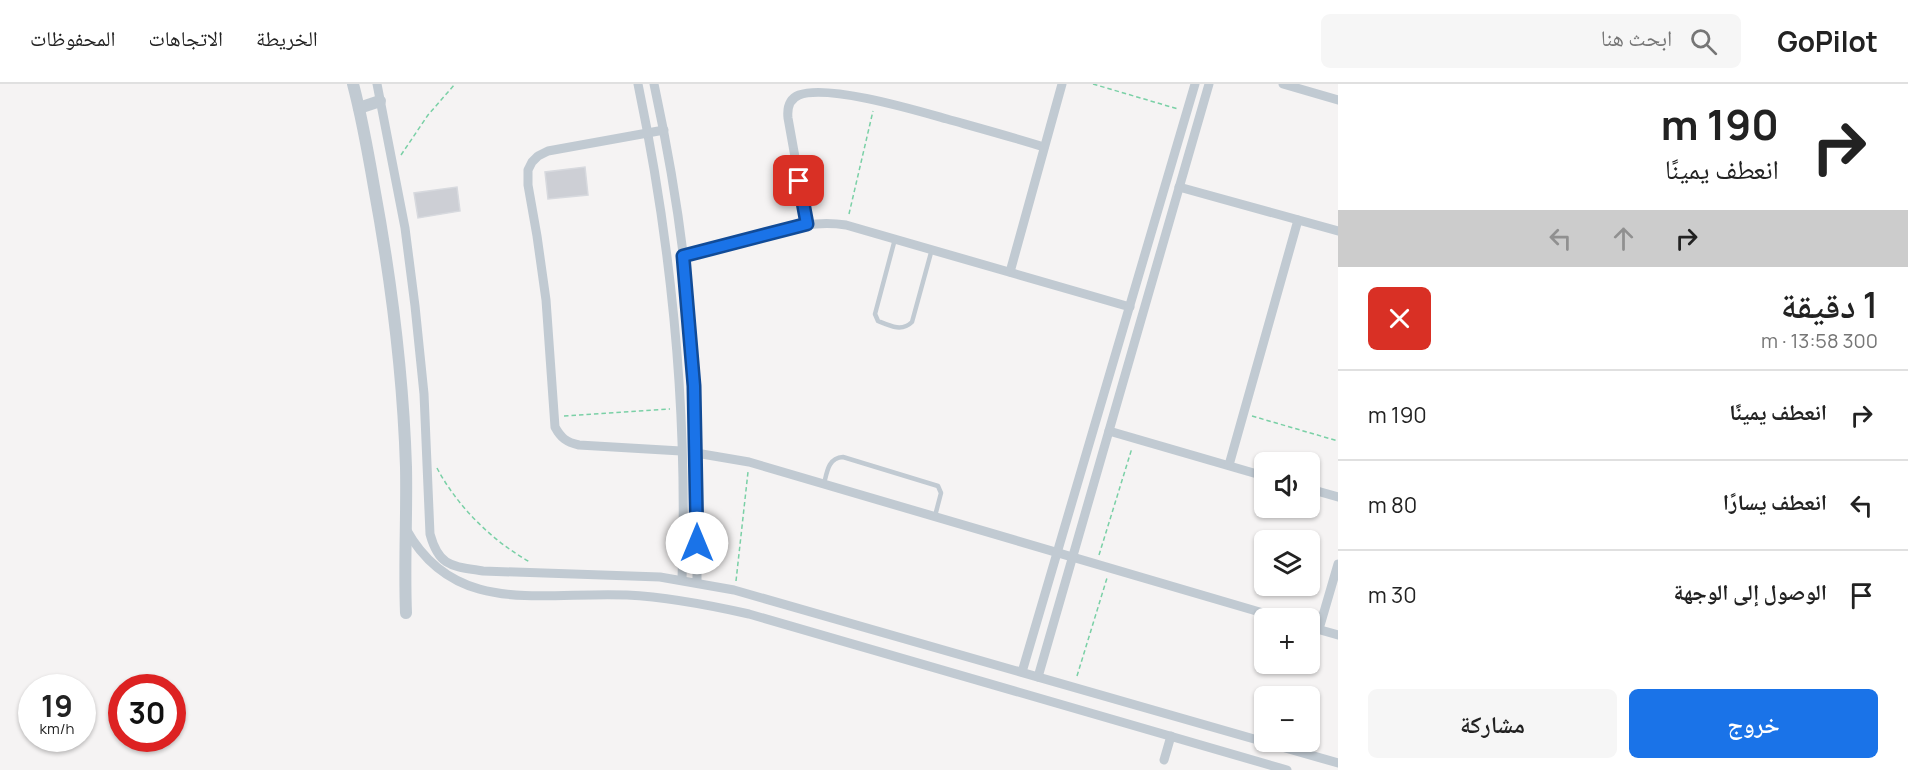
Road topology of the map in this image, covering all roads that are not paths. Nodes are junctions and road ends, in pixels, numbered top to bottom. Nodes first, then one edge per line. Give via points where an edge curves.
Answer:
1 (353, 84) edge
2 (377, 84) edge
3 (638, 84) edge
4 (654, 84) edge
5 (1062, 84) edge
6 (1195, 84) edge
7 (1209, 84) edge
8 (1283, 84) edge
9 (1338, 100) edge
10 (380, 101) junction
11 (359, 108) junction
12 (664, 130) junction
13 (648, 133) junction
14 (1044, 147) junction
15 (1179, 187) junction
16 (1298, 220) junction
17 (807, 224) junction
18 (1338, 231) edge
19 (896, 239) junction
20 (932, 249) junction
21 (683, 256) junction
22 (1010, 272) junction
23 (1136, 285) junction
24 (1150, 288) junction
25 (1130, 307) junction
26 (1126, 319) junction
27 (1140, 322) junction
28 (1109, 431) junction
29 (681, 448) junction
30 (696, 449) junction
31 (1229, 465) junction
32 (1254, 473) edge
33 (824, 484) junction
34 (1320, 492) edge
35 (1338, 497) edge
36 (935, 517) junction
37 (406, 529) junction
38 (1057, 553) junction
39 (1072, 557) junction
40 (1338, 564) edge
41 (682, 580) junction
42 (697, 582) junction
43 (1254, 610) edge
44 (406, 612) dead end
45 (1320, 612) edge
46 (1320, 630) edge
47 (1338, 635) edge
48 (1022, 672) junction
49 (1038, 676) junction
50 (1171, 736) junction
51 (1164, 760) dead end
52 (1338, 763) edge
53 (1287, 770) edge

1 - 11 street
2 - 10 street
3 - 13 street
4 - 12 street
5 - 14 street
6 - 23 street
7 - 15 street
8 - 9 street
10 - 11 street
10 - 41 street via 405,228 415,306 434,552 443,561 483,571
11 - 37 street via 393,308 402,390
12 - 13 street
12 - 21 street
13 - 29 street via 668,258
13 - 29 street via 548,151 532,162 528,185 546,300 555,427 560,437 579,445
14 - 17 street via 859,94 806,92 791,101 788,118
14 - 22 street
15 - 16 street
15 - 24 street
16 - 18 street
16 - 31 street
17 - 19 street via 846,225
17 - 21 street
19 - 20 street
19 - 20 lane via 875,314 878,321 899,328 912,322
20 - 22 street
21 - 30 street
22 - 25 street
23 - 24 street
23 - 25 street
24 - 27 street
25 - 26 street
26 - 27 street
26 - 38 street
27 - 28 street
28 - 31 street
28 - 39 street
29 - 30 street
29 - 41 street
30 - 33 street
30 - 42 street
31 - 32 street
33 - 36 street
33 - 36 lane via 830,463 839,457 911,477 940,489
34 - 35 street
36 - 38 street
37 - 44 street
37 - 50 street via 439,570 480,591 505,595 627,595 719,607
38 - 39 street
38 - 48 street
39 - 43 street
39 - 49 street
40 - 45 street
41 - 42 street
42 - 48 street
46 - 47 street
48 - 49 street
49 - 52 street
50 - 51 street
50 - 53 street

